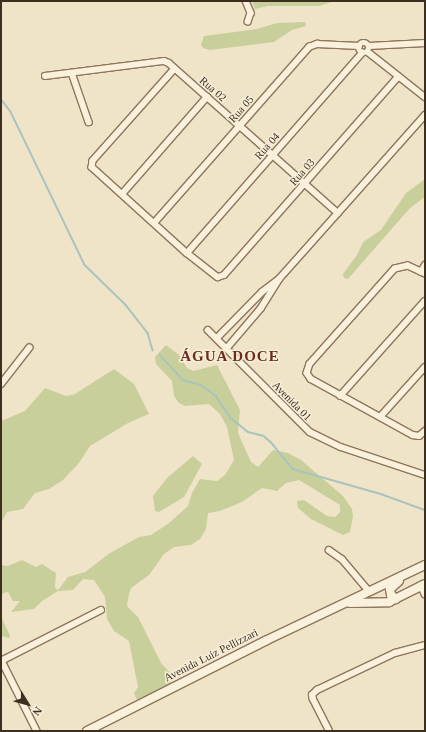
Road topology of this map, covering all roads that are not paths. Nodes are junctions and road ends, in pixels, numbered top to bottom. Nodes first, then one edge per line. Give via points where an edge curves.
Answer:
1 (246, 1) edge
2 (248, 22) dead end
3 (425, 43) edge
4 (359, 46) junction
5 (366, 50) junction
6 (175, 69) junction
7 (72, 73) junction
8 (45, 76) dead end
9 (398, 77) junction
10 (207, 97) junction
11 (425, 97) edge
12 (425, 115) edge
13 (89, 122) dead end
14 (240, 125) junction
15 (273, 154) junction
16 (306, 183) junction
17 (122, 194) junction
18 (338, 213) junction
19 (154, 223) junction
20 (186, 253) junction
21 (425, 265) edge
22 (423, 273) edge
23 (279, 279) junction
24 (262, 292) junction
25 (269, 297) junction
26 (425, 301) edge
27 (252, 302) junction
28 (261, 308) junction
29 (239, 315) junction
30 (248, 323) junction
31 (208, 330) dead end
32 (217, 338) junction
33 (29, 348) dead end
34 (227, 348) junction
35 (425, 367) edge
36 (1, 384) edge
37 (340, 396) junction
38 (380, 417) junction
39 (425, 431) edge
40 (425, 475) edge
41 (329, 550) dead end
42 (425, 564) edge
43 (402, 576) junction
44 (423, 584) edge
45 (369, 591) junction
46 (425, 594) edge
47 (396, 599) junction
48 (347, 602) junction
49 (101, 610) dead end
50 (425, 645) edge
51 (1, 660) edge
52 (38, 731) edge
53 (87, 731) edge
54 (330, 731) edge

1 - 2 street via 251,13
3 - 5 street, Rua 05
4 - 5 street
4 - 5 street, Rua 05 via 364,43
4 - 14 street, Rua 05 via 317,44 309,47
5 - 9 street
5 - 15 street, Rua 04
6 - 7 street, Rua 02 via 164,61
6 - 10 street, Rua 02
6 - 17 street via 93,161 92,168
7 - 8 street, Rua 02
7 - 13 street
9 - 11 street
9 - 16 street, Rua 03
10 - 14 street, Rua 02
10 - 17 street
12 - 18 street
14 - 15 street, Rua 02
14 - 19 street, Rua 05
15 - 16 street, Rua 02
15 - 20 street, Rua 04
16 - 18 street, Rua 02
16 - 20 street, Rua 03 via 224,276 218,277
17 - 19 street
18 - 23 street
19 - 20 street
21 - 22 street
22 - 37 street via 408,266 399,266 310,364 307,373 311,379
23 - 24 street
23 - 25 street
24 - 25 street
24 - 27 street
25 - 28 street
26 - 37 street
27 - 28 street
27 - 29 street
28 - 30 street
29 - 30 street
29 - 32 street
30 - 34 street
31 - 32 street, Avenida 01
32 - 34 street, Avenida 01
33 - 36 street
34 - 40 street, Avenida 01 via 310,432 341,447
35 - 38 street
37 - 38 street
38 - 39 street via 413,435 419,436
41 - 45 street via 342,559
42 - 43 main road, Avenida Luiz Pellizzari
43 - 45 main road, Avenida Luiz Pellizzari
43 - 47 main road via 390,588 390,593
44 - 46 street
44 - 47 main road, Avenida Luiz Pellizzari
45 - 48 main road, Avenida Luiz Pellizzari
47 - 48 main road, Avenida Luiz Pellizzari via 386,602
48 - 53 main road, Avenida Luiz Pellizzari
49 - 51 street
50 - 54 street via 396,653 317,690 312,695 313,699
51 - 52 street

